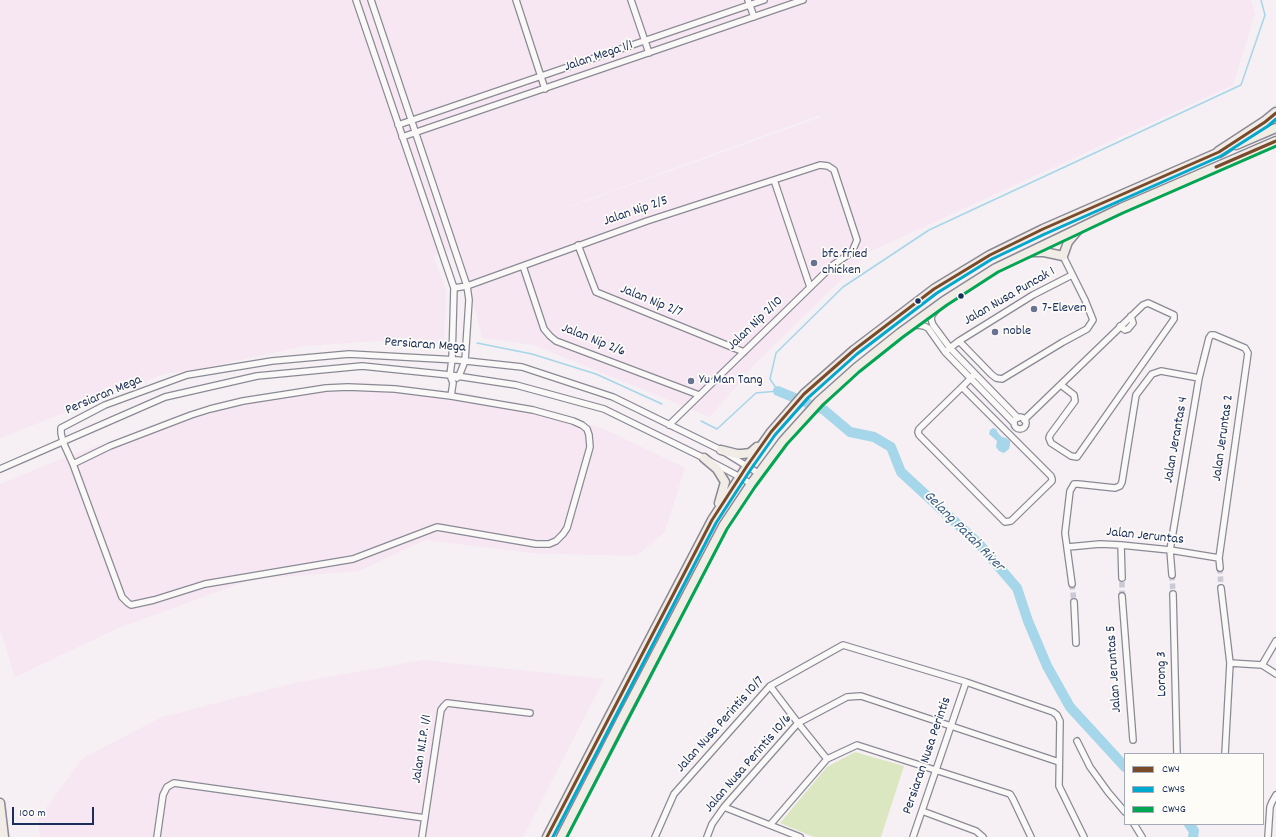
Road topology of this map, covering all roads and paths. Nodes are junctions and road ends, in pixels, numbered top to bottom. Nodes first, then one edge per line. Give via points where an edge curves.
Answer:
1 (356, 0) edge
2 (371, 0) edge
3 (516, 0) edge
4 (631, 0) edge
5 (764, 0) edge
6 (803, 0) edge
7 (749, 2) edge
8 (754, 17) junction
9 (644, 41) junction
10 (648, 53) junction
11 (541, 76) junction
12 (545, 89) junction
13 (1276, 113) edge
14 (411, 121) junction
15 (398, 125) junction
16 (1276, 128) edge
17 (415, 133) junction
18 (402, 137) junction
19 (1276, 142) edge
20 (1219, 152) junction
21 (774, 180) junction
22 (1079, 228) junction
23 (857, 240) joint
24 (578, 245) junction
25 (1027, 253) junction
26 (1063, 256) junction
27 (523, 266) junction
28 (1072, 275) junction
29 (467, 286) junction
30 (810, 287) junction
31 (454, 288) junction
32 (944, 301) junction
33 (909, 327) junction
34 (1211, 335) joint
35 (959, 341) junction
36 (947, 350) junction
37 (744, 352) junction
38 (452, 360) junction
39 (464, 360) junction
40 (450, 375) junction
41 (459, 376) junction
42 (973, 376) junction
43 (1200, 378) junction
44 (453, 383) junction
45 (1061, 385) junction
46 (962, 387) junction
47 (451, 396) junction
48 (699, 396) junction
49 (1021, 419) junction
50 (1014, 423) junction
51 (670, 425) junction
52 (772, 432) junction
53 (63, 442) junction
54 (721, 450) junction
55 (704, 458) junction
56 (73, 464) junction
57 (747, 466) junction
58 (0, 469) edge
59 (758, 473) junction
60 (740, 477) junction
61 (751, 484) junction
62 (712, 520) junction
63 (1122, 545) junction
64 (1068, 547) junction
65 (1170, 550) junction
66 (1219, 558) junction
67 (1220, 568) tunnel mouth
68 (1172, 575) tunnel mouth
69 (1122, 578) tunnel mouth
70 (1072, 584) tunnel mouth
71 (1222, 588) tunnel mouth
72 (1173, 594) tunnel mouth
73 (1122, 596) tunnel mouth
74 (1074, 602) tunnel mouth
75 (1276, 641) edge
76 (1076, 643) dead end
77 (1230, 663) junction
78 (1262, 665) junction
79 (1276, 674) edge
80 (966, 682) junction
81 (770, 686) junction
82 (530, 713) dead end
83 (798, 723) junction
84 (951, 727) junction
85 (1133, 740) dead end
86 (1077, 741) dead end
87 (1177, 753) edge
88 (1225, 753) edge
89 (827, 759) junction
90 (1059, 762) junction
91 (936, 770) junction
92 (1276, 795) edge
93 (0, 803) edge
94 (724, 808) junction
95 (922, 811) junction
96 (1124, 811) edge
97 (425, 818) junction
98 (770, 825) junction
99 (1135, 825) edge
100 (796, 836) edge
101 (4, 837) edge
102 (157, 837) edge
103 (422, 837) edge
104 (547, 837) edge
105 (561, 837) edge
106 (655, 837) edge
107 (707, 837) edge
108 (913, 837) edge
109 (983, 837) edge
110 (1032, 837) edge
111 (1084, 837) edge
112 (1142, 837) edge
113 (1268, 837) edge

1 - 15 street
2 - 14 street
3 - 11 street
4 - 9 street
5 - 7 street
6 - 8 street, Jalan Mega 1/1
7 - 8 street
7 - 9 street
8 - 10 street, Jalan Mega 1/1
9 - 10 street
9 - 11 street
10 - 12 street, Jalan Mega 1/1
11 - 12 street
11 - 14 street
12 - 17 street, Jalan Mega 1/1
13 - 20 highway
14 - 15 street
14 - 17 street
15 - 18 street
16 - 20 main road
17 - 18 street, Jalan Mega 1/1
17 - 29 street
18 - 31 street
19 - 22 main road
20 - 52 main road via 1043,229 990,255 934,289 854,350 804,394
21 - 23 street, Jalan Nip 2/5 via 820,165 834,170
21 - 24 street, Jalan Nip 2/5
21 - 30 street
22 - 25 main road
22 - 26 main road via 1068,242
23 - 30 street, Jalan Nip 2/10 via 852,252 833,265
24 - 27 street, Jalan Nip 2/5
24 - 37 street, Jalan Nip 2/7 via 596,292
25 - 26 main road via 1044,252
25 - 32 main road via 996,268
26 - 28 street
27 - 29 street, Jalan Nip 2/5
27 - 48 street, Jalan Nip 2/6 via 544,329 556,341
28 - 35 street, Jalan Nusa Puncak 1
28 - 35 street via 1093,320 1091,325 1002,379 991,374
29 - 31 street, Jalan Nip 2/5
29 - 39 street via 469,300
30 - 37 street, Jalan Nip 2/10
31 - 38 street
32 - 33 main road
32 - 36 street via 931,319
33 - 36 street via 917,325 928,328
33 - 59 main road via 819,401
34 - 43 street, Jalan Jerantas 4 via 1208,338
34 - 66 street, Jalan Jeruntas 2 via 1246,348 1248,353
35 - 36 street, Jalan Nusa Puncak 1
36 - 42 street
37 - 48 street, Jalan Nip 2/10
38 - 39 street, Persiaran Mega
38 - 40 street
38 - 53 street, Persiaran Mega via 349,354 272,361 187,376 105,405 65,425 61,428
39 - 41 street
39 - 51 street, Persiaran Mega via 522,367 613,397
40 - 41 street, Persiaran Mega
40 - 44 street
40 - 53 street, Persiaran Mega via 362,366 257,376 164,397
41 - 44 street
41 - 55 street, Persiaran Mega via 516,385 604,409
42 - 46 street
42 - 49 street
42 - 50 street
43 - 64 street via 1161,371 1152,374 1140,389 1136,395 1122,482 1115,488 1074,484 1070,491 1065,533
43 - 65 street, Jalan Jerantas 4
44 - 47 street
45 - 45 street via 1074,395 1074,401 1050,435 1050,440 1071,456 1078,456 1174,319 1174,315 1148,303 1143,305 1131,316 1133,323 1128,329 1120,326
45 - 49 street
46 - 46 street via 919,429 919,435 1005,522 1011,521 1052,481 1051,476
47 - 56 street via 395,389 348,387 243,401 191,415 110,446
47 - 56 street via 533,410 572,421 587,430 590,435 590,447 567,528 556,541 536,544 437,528 352,559 206,584 131,605 122,597
48 - 51 street, Jalan Nip 2/10
49 - 50 street via 1015,420
49 - 50 street via 1026,424 1022,429 1016,428
51 - 54 street, Persiaran Mega
52 - 54 main road via 750,453 736,454
52 - 57 main road
53 - 56 street
53 - 58 street
54 - 57 street, Persiaran Mega
55 - 60 street, Persiaran Mega
55 - 62 main road via 718,469 726,482
57 - 59 street, Persiaran Mega
57 - 60 main road
59 - 61 main road
60 - 61 street, Persiaran Mega
60 - 62 main road
61 - 105 main road via 723,526
62 - 104 main road
63 - 64 street, Jalan Jeruntas
63 - 65 street, Jalan Jeruntas
63 - 69 street
64 - 70 street
65 - 66 street, Jalan Jeruntas
65 - 68 street
66 - 67 street, Jalan Jeruntas 2
71 - 77 street
72 - 87 street, Lorong 3
73 - 85 street, Jalan Jeruntas 5
74 - 76 street
75 - 78 street
77 - 78 street
77 - 88 street
78 - 79 street
80 - 81 street, Jalan Nusa Perintis 10/7 via 843,646
80 - 84 street, Persiaran Nusa Perintis
80 - 90 street, Jalan Nusa Perintis 10/7 via 1057,715 1060,721
81 - 83 street
81 - 106 street, Jalan Nusa Perintis 10/7 via 674,794
82 - 97 street, Jalan N.I.P. 1/1 via 447,703 441,710
83 - 84 street, Jalan Nusa Perintis 10/6 via 847,697 862,696
83 - 89 street
83 - 94 street, Jalan Nusa Perintis 10/6
84 - 90 street, Jalan Nusa Perintis 10/6
84 - 91 street, Persiaran Nusa Perintis
86 - 96 street via 1090,767
89 - 91 street via 857,745
89 - 98 street
90 - 111 street via 1059,786
91 - 95 street, Persiaran Nusa Perintis
91 - 110 street via 1010,794
92 - 113 street via 1270,807
93 - 101 main road
94 - 98 street
94 - 107 street, Jalan Nusa Perintis 10/6 via 712,824
95 - 108 street, Persiaran Nusa Perintis
95 - 109 street via 976,831
97 - 102 street via 174,783 167,787 163,795
97 - 103 street, Jalan N.I.P. 1/1
98 - 100 street
99 - 112 street

